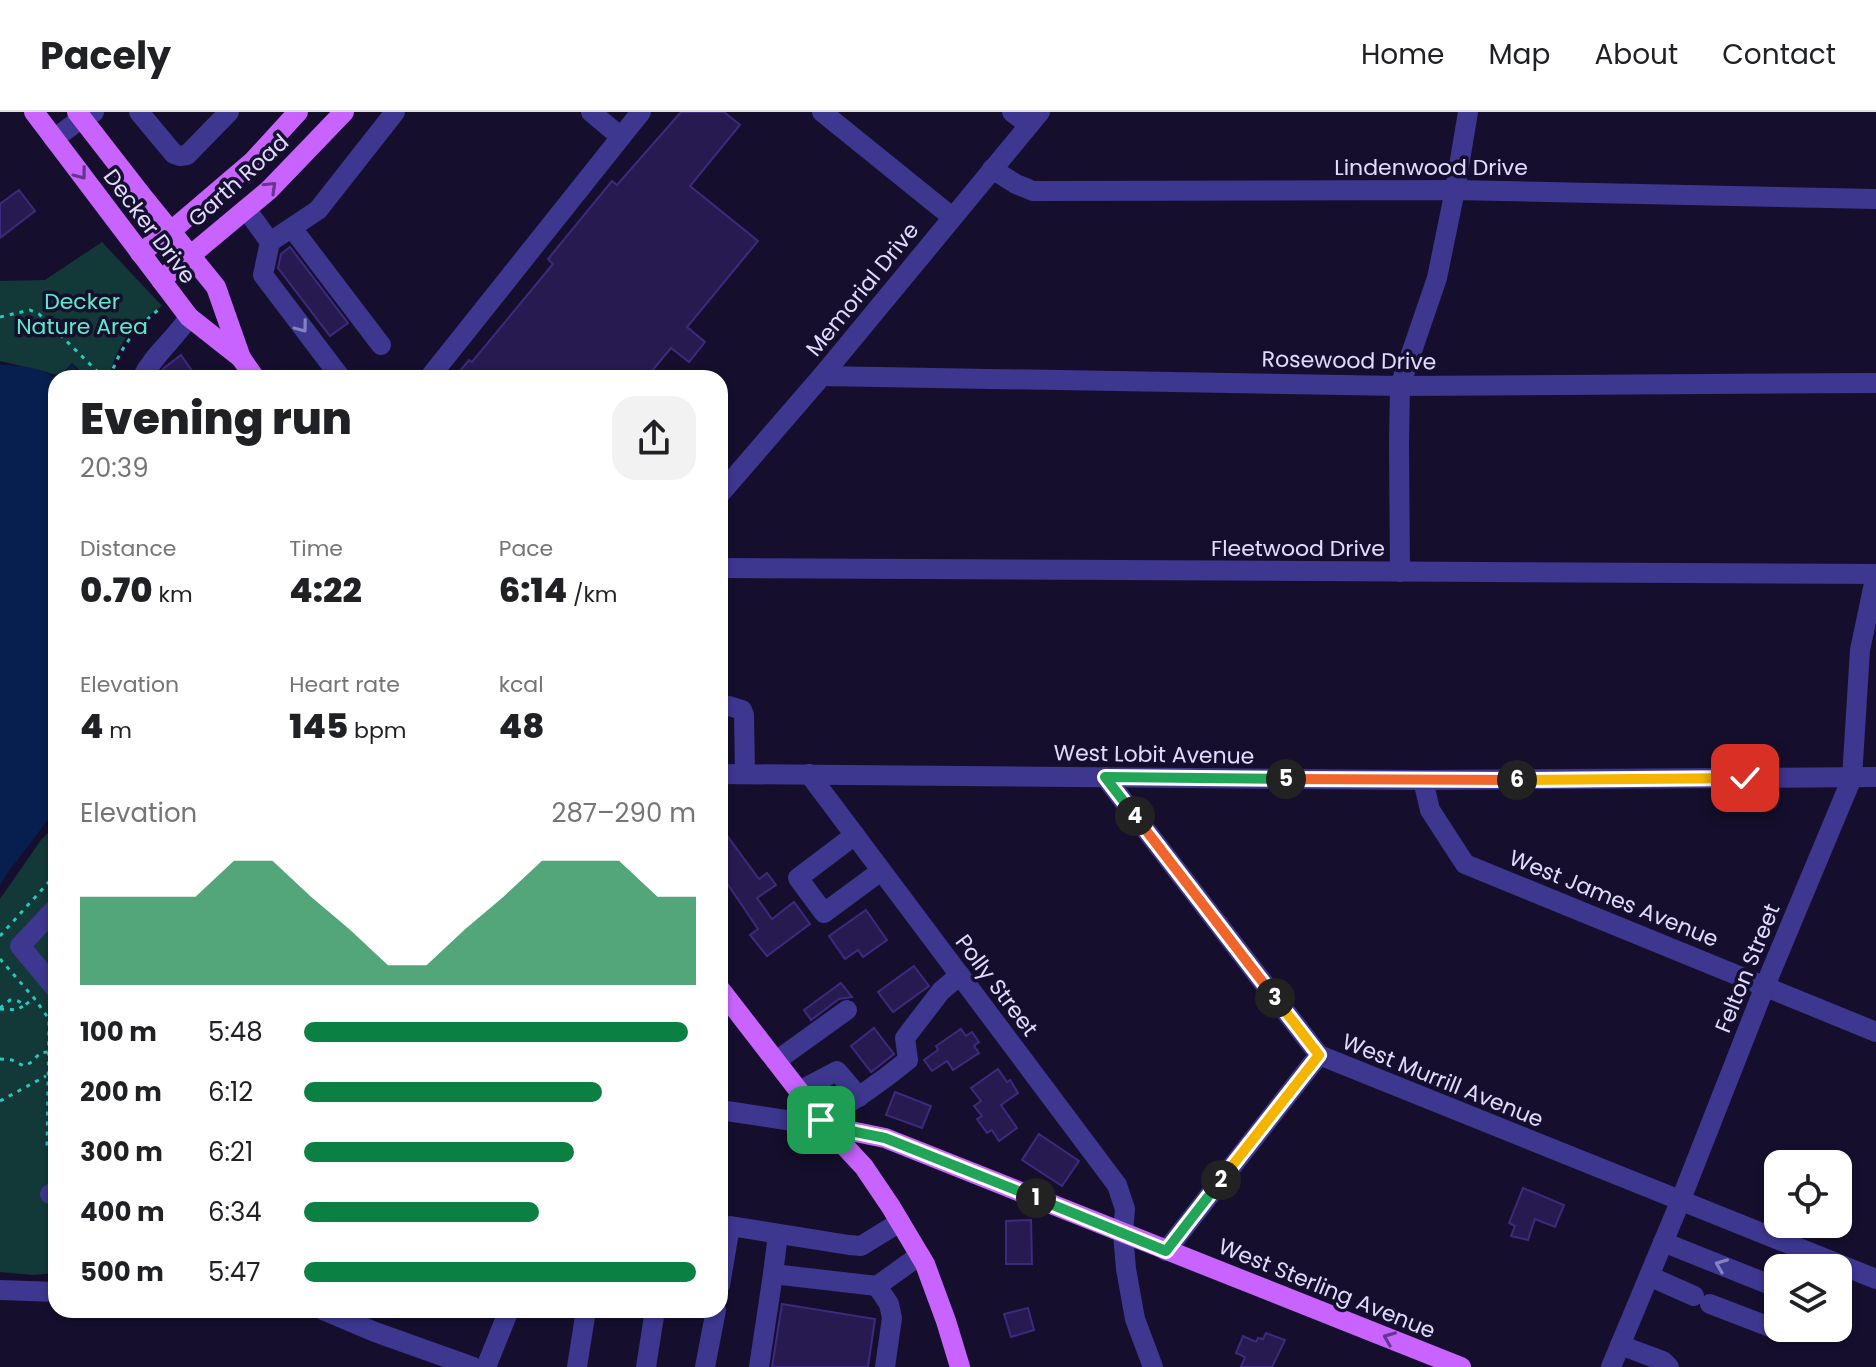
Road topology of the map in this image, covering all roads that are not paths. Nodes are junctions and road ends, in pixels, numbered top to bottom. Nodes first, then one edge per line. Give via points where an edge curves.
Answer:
1 (34, 112) edge
2 (139, 112) edge
3 (229, 112) edge
4 (298, 112) edge
5 (344, 112) edge
6 (395, 112) edge
7 (591, 112) edge
8 (641, 112) edge
9 (822, 112) edge
10 (1012, 112) edge
11 (1468, 112) edge
12 (84, 114) edge
13 (1035, 118) edge
14 (621, 137) junction
15 (54, 139) junction
16 (992, 169) junction
17 (1455, 190) junction
18 (1876, 199) edge
19 (246, 209) junction
20 (952, 217) junction
21 (297, 224) junction
22 (171, 231) junction
23 (270, 242) junction
24 (140, 253) junction
25 (190, 255) junction
26 (161, 280) junction
27 (189, 317) junction
28 (381, 345) dead end
29 (241, 358) junction
30 (146, 370) edge
31 (249, 370) edge
32 (335, 370) edge
33 (435, 370) edge
34 (822, 376) junction
35 (1876, 383) edge
36 (1400, 386) junction
37 (728, 485) edge
38 (728, 568) edge
39 (1400, 572) junction
40 (1876, 574) edge
41 (729, 706) dead end
42 (728, 774) edge
43 (745, 774) junction
44 (809, 774) junction
45 (1105, 777) junction
46 (1876, 777) edge
47 (1852, 778) junction
48 (1423, 780) junction
49 (855, 835) junction
50 (881, 871) junction
51 (48, 916) edge
52 (48, 970) edge
53 (960, 975) junction
54 (1765, 986) junction
55 (728, 999) edge
56 (847, 1010) dead end
57 (1876, 1032) edge
58 (1319, 1055) junction
59 (776, 1061) junction
60 (799, 1091) junction
61 (859, 1097) junction
62 (728, 1111) edge
63 (823, 1123) junction
64 (1680, 1202) junction
65 (900, 1222) junction
66 (1123, 1233) junction
67 (778, 1234) junction
68 (728, 1238) edge
69 (1663, 1242) junction
70 (1166, 1251) junction
71 (1799, 1254) edge
72 (920, 1255) junction
73 (1852, 1272) edge
74 (773, 1274) junction
75 (1649, 1276) junction
76 (1876, 1279) edge
77 (1764, 1282) edge
78 (877, 1286) junction
79 (0, 1290) edge
80 (48, 1292) edge
81 (344, 1318) edge
82 (377, 1318) edge
83 (506, 1318) edge
84 (585, 1318) edge
85 (654, 1318) edge
86 (714, 1318) edge
87 (1764, 1325) edge
88 (375, 1332) junction
89 (1620, 1345) junction
90 (450, 1363) edge
91 (582, 1365) edge
92 (963, 1366) edge
93 (473, 1367) edge
94 (486, 1367) edge
95 (646, 1367) edge
96 (705, 1367) edge
97 (759, 1367) edge
98 (885, 1367) edge
99 (1153, 1367) edge
100 (1461, 1367) edge
101 (1611, 1367) edge
102 (1669, 1367) edge

1 - 15 main road, Decker Drive
2 - 3 street via 180,156
4 - 22 main road, Garth Road via 253,161
19 -> 5 main road, Garth Road
6 - 21 street via 330,197
7 - 14 street
8 - 14 street
9 - 20 street
10 - 13 street
11 - 17 street
12 - 15 street
12 - 22 main road, Decker Drive
13 - 16 street, Memorial Drive
14 - 33 street
15 -> 24 main road, Decker Drive
16 - 17 street, Lindenwood Drive via 1033,191
16 - 20 street, Memorial Drive
17 - 18 street, Lindenwood Drive
17 - 36 street via 1437,278
19 - 23 street
19 - 25 main road, Garth Road
20 - 34 street, Memorial Drive
21 - 23 street
21 - 28 street
22 - 24 main road, Garth Road
22 - 25 main road, Decker Drive
23 -> 32 street via 263,275
24 - 26 main road, Decker Drive
25 - 26 main road, Garth Road
25 - 29 main road, Decker Drive via 216,287
26 - 27 main road, Decker Drive
27 - 29 main road, Decker Drive
27 - 30 street
29 - 31 main road, Decker Drive
34 - 36 street, Rosewood Drive
34 - 37 street, Memorial Drive
35 - 36 street, Rosewood Drive
36 - 39 street
38 - 39 street, Fleetwood Drive
39 - 40 street, Fleetwood Drive
40 - 47 street, Felton Street via 1860,650
41 - 43 street via 744,715
42 - 43 street, West Lobit Avenue
43 - 44 street, West Lobit Avenue
44 - 45 street, West Lobit Avenue
44 - 49 street, Polly Street
45 - 48 street, West Lobit Avenue
45 - 58 street, West Murrill Avenue
46 - 47 street, West Lobit Avenue
47 - 48 street, West Lobit Avenue
47 - 54 street, Felton Street
48 - 54 street, West James Avenue via 1430,810 1465,864
49 - 50 street, Polly Street
49 - 50 street via 798,878 824,913
50 - 53 street, Polly Street
51 - 52 street via 20,946
53 - 61 street via 905,1038 908,1060
53 - 66 street, Polly Street via 1117,1185 1125,1209
54 - 57 street, West James Avenue
54 - 64 street, Felton Street
55 - 59 main road
56 - 59 street
58 - 64 street, West Murrill Avenue
58 - 70 street
59 - 60 main road
60 - 61 street via 837,1071
60 - 63 main road
61 - 63 street
62 - 63 street, West Sterling Avenue
63 - 65 main road via 864,1167
63 - 66 main road, West Sterling Avenue via 885,1138
64 - 69 street, Felton Street
64 - 71 street, West Murrill Avenue
65 - 67 street via 861,1246
65 - 72 main road
66 - 70 main road, West Sterling Avenue
66 - 99 street, Polly Street via 1135,1319
67 - 68 street via 730,1226
67 - 74 street
69 - 75 street, Felton Street
77 -> 69 street
100 -> 70 main road, West Sterling Avenue
72 - 78 street
72 - 92 main road
73 - 76 street, West Murrill Avenue
74 - 78 street
74 - 97 street
75 - 87 street
75 - 89 street, Felton Street
78 - 98 street via 892,1318
79 - 80 street
81 - 88 street
82 - 88 street
83 - 94 street
84 - 91 street
85 - 95 street
86 - 96 street
88 - 90 street
89 - 101 street, Felton Street
89 - 102 street
90 - 93 street

